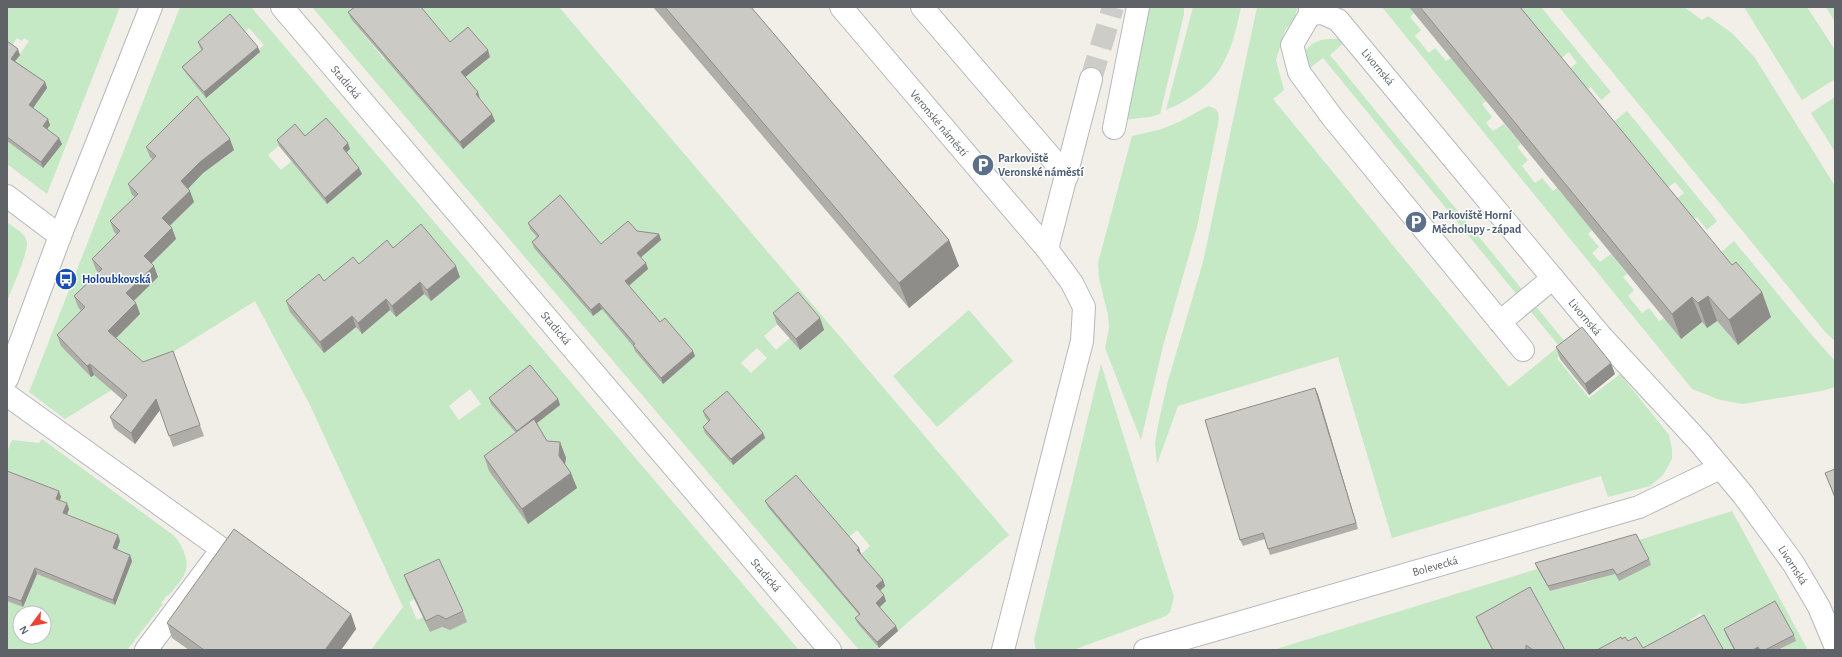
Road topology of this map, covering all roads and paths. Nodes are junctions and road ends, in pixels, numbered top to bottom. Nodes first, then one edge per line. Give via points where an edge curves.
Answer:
1 (150, 7) edge
2 (282, 7) edge
3 (841, 7) edge
4 (922, 7) edge
5 (1138, 7) edge
6 (1310, 10) edge
7 (1091, 79) tunnel mouth
8 (1114, 128) dead end
9 (1067, 176) junction
10 (7, 196) edge
11 (60, 236) junction
12 (1047, 249) junction
13 (1553, 278) junction
14 (1500, 322) junction
15 (1523, 350) dead end
16 (7, 379) edge
17 (7, 395) edge
18 (1720, 468) junction
19 (1835, 645) edge
20 (146, 650) edge
21 (830, 650) edge
22 (1003, 650) edge
23 (1145, 650) edge

1 - 11 street
2 - 21 street, Stadická
3 - 12 street, Veronské náměstí
4 - 9 street
5 - 8 street
6 - 13 street, Livornská via 1338,20
6 - 14 street via 1292,45 1299,72 1332,117
7 - 9 street
9 - 12 street
10 - 11 street
11 - 16 street
12 - 22 street, Veronské náměstí via 1072,283 1084,307 1082,341
13 - 14 street
13 - 18 street, Livornská via 1601,336
14 - 15 street
17 - 20 street via 222,549
18 - 19 street, Livornská via 1765,523 1793,563 1819,607
18 - 23 street, Bolevecká via 1639,507

